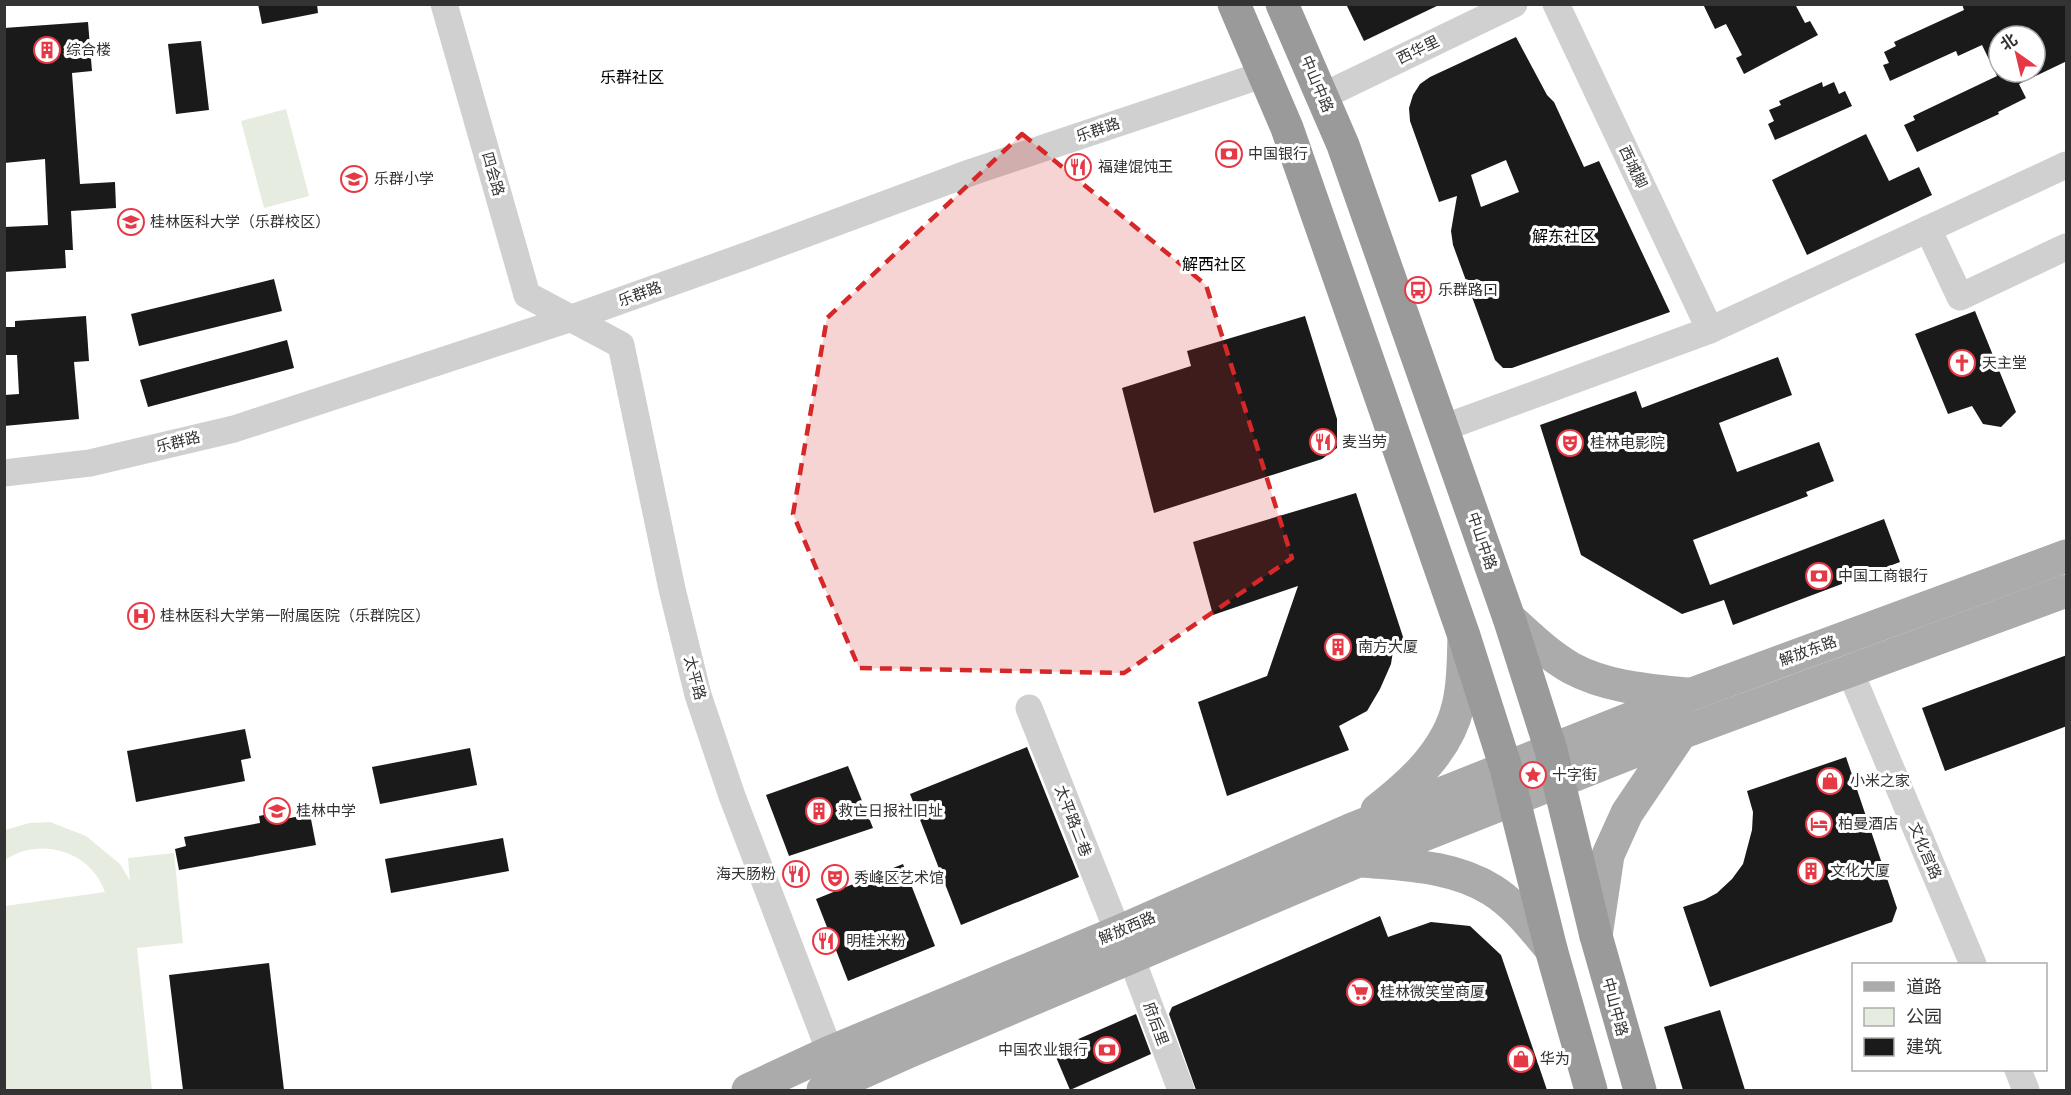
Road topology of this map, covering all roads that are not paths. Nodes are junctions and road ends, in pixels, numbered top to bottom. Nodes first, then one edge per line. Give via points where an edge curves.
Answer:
1 (444, 4) edge
2 (1234, 4) edge
3 (1282, 4) edge
4 (1514, 4) edge
5 (1556, 4) edge
6 (1265, 74) junction
7 (1323, 96) junction
8 (2067, 165) edge
9 (1928, 229) junction
10 (2067, 247) edge
11 (572, 318) junction
12 (1710, 330) junction
13 (1443, 428) junction
14 (4, 474) edge
15 (2067, 556) edge
16 (2067, 591) edge
17 (1509, 618) junction
18 (1464, 636) junction
19 (1850, 671) junction
20 (1692, 694) junction
21 (1029, 708) dead end
22 (1681, 734) junction
23 (1551, 750) junction
24 (1506, 768) junction
25 (1559, 781) junction
26 (1514, 799) junction
27 (1352, 829) junction
28 (1358, 861) junction
29 (1596, 936) junction
30 (1125, 945) junction
31 (1551, 949) junction
32 (1973, 963) edge
33 (830, 1052) junction
34 (2018, 1071) edge
35 (837, 1088) edge
36 (748, 1090) edge
37 (1181, 1090) edge
38 (1591, 1090) edge
39 (1640, 1090) edge
40 (2026, 1090) edge

1 - 11 street, 四会路 via 528,295
2 - 6 highway
3 - 7 highway, 中山中路
4 - 7 street, 西华里
5 - 12 street, 西城脚
6 - 11 street, 乐群路 via 972,172
6 - 18 highway
7 - 13 highway, 中山中路
8 - 9 street
9 - 10 street via 1960,297
9 - 12 street
11 - 14 street, 乐群路 via 234,429 90,463
11 - 33 street, 太平路 via 621,345 698,694 744,830
12 - 13 street
13 - 17 highway, 中山中路
15 - 20 main road, 解放东路
16 - 19 main road
17 - 20 main road via 1571,668 1607,683
17 - 23 highway, 中山中路
18 - 24 highway
18 - 27 main road via 1458,706 1444,740 1395,796
19 - 22 main road
19 - 32 street, 文化宫路
20 - 23 main road, 解放东路
21 - 30 street, 太平路二巷
22 - 25 main road, 解放西路
22 - 29 main road via 1627,813 1608,855
23 - 24 main road, 解放东路
23 - 25 highway, 中山中路
24 - 26 highway
24 - 27 main road, 解放西路
25 - 26 main road, 解放西路
25 - 29 highway, 中山中路
26 - 28 main road, 解放西路
26 - 31 highway
27 - 30 main road, 解放西路
28 - 30 main road, 解放西路
28 - 31 main road via 1465,876 1493,891 1520,913
29 - 39 highway, 中山中路
30 - 33 main road, 解放西路
30 - 35 main road, 解放西路
30 - 37 street, 府后里
31 - 38 highway
33 - 36 main road, 解放西路
34 - 40 street

